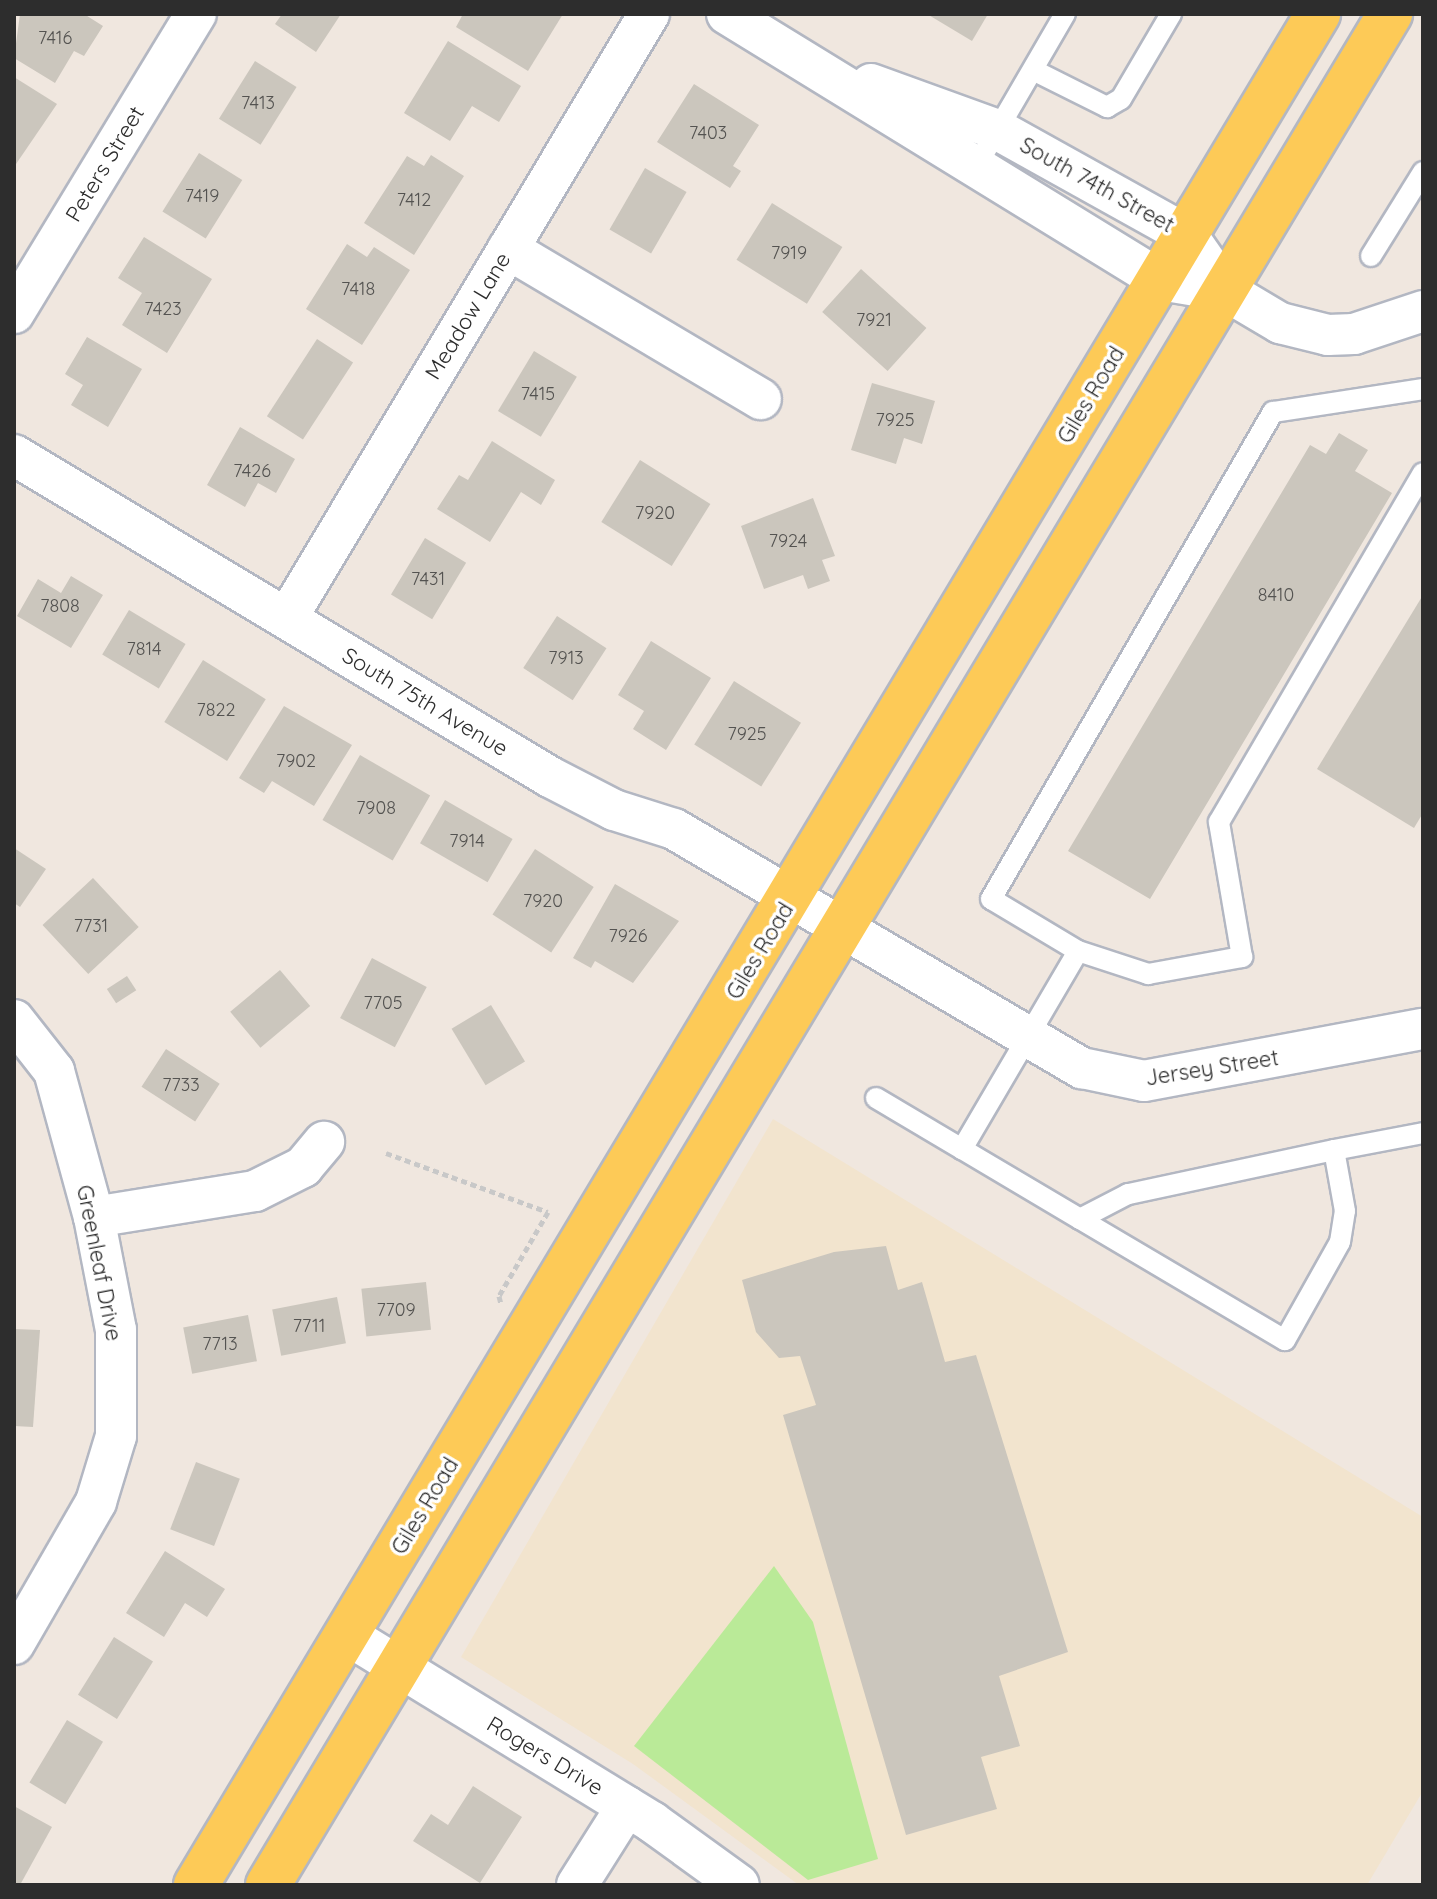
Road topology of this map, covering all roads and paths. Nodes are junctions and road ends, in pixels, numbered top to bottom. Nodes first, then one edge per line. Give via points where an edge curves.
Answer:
1 (196, 14) edge
2 (649, 14) edge
3 (727, 14) edge
4 (1065, 14) edge
5 (1171, 14) edge
6 (1318, 14) edge
7 (1390, 14) edge
8 (1033, 70) junction
9 (829, 72) junction
10 (998, 130) junction
11 (977, 165) junction
12 (1423, 172) edge
13 (1187, 235) junction
14 (508, 249) junction
15 (1371, 256) dead end
16 (1160, 280) junction
17 (1226, 291) junction
18 (1423, 311) edge
19 (14, 313) edge
20 (1423, 389) edge
21 (761, 399) dead end
22 (14, 455) edge
23 (1423, 473) edge
24 (287, 618) junction
25 (791, 899) junction
26 (845, 931) junction
27 (1078, 951) junction
28 (14, 1020) edge
29 (1423, 1029) edge
30 (1025, 1038) junction
31 (876, 1098) dead end
32 (1423, 1133) edge
33 (324, 1142) dead end
34 (962, 1149) junction
35 (1334, 1150) junction
36 (386, 1153) dead end
37 (94, 1217) junction
38 (1080, 1219) junction
39 (504, 1314) dead end
40 (24, 1603) edge
41 (347, 1635) junction
42 (14, 1644) edge
43 (400, 1668) junction
44 (627, 1806) junction
45 (196, 1885) edge
46 (268, 1885) edge
47 (577, 1885) edge
48 (739, 1885) edge

1 - 19 street, Peters Street
2 - 14 street, Meadow Lane
3 - 9 street, South 74th Street
4 - 8 lane
5 - 8 lane via 1121,99 1107,107
6 - 13 main road, Giles Road
7 - 17 main road
8 - 10 lane
9 - 10 street, South 74th Street
9 - 11 street, South 74th Street
10 - 11 lane
10 - 13 street, South 74th Street
11 - 16 street, South 74th Street
12 - 15 lane
13 - 16 main road, Giles Road
13 - 17 street, South 74th Street
14 - 21 street
14 - 24 street, Meadow Lane
16 - 17 street, South 74th Street
16 - 25 main road, Giles Road
17 - 18 street via 1280,323 1328,335 1354,334
17 - 26 main road
20 - 27 lane via 1273,412 991,899
22 - 24 street, South 75th Avenue
23 - 27 lane via 1219,822 1242,957 1148,974
24 - 25 street, South 75th Avenue via 550,777 614,810 674,829
25 - 26 street, South 75th Avenue
25 - 41 main road, Giles Road
26 - 30 street, Jersey Street
26 - 43 main road
27 - 30 lane
28 - 37 street, Greenleaf Drive via 54,1071
29 - 30 street, Jersey Street via 1144,1081 1082,1068
30 - 34 lane
31 - 34 lane
32 - 35 lane
33 - 37 street via 303,1167 255,1191
34 - 38 lane
35 - 38 lane via 1128,1194
35 - 38 lane via 1345,1211 1340,1242 1285,1340
36 - 39 path via 548,1212 499,1296
37 - 40 street, Greenleaf Drive via 116,1330 116,1436 96,1502
40 - 42 street, Greenleaf Drive
41 - 43 street, Rogers Drive
41 - 45 main road, Giles Road
43 - 44 street, Rogers Drive
43 - 46 main road
44 - 47 street
44 - 48 street, Rogers Drive

